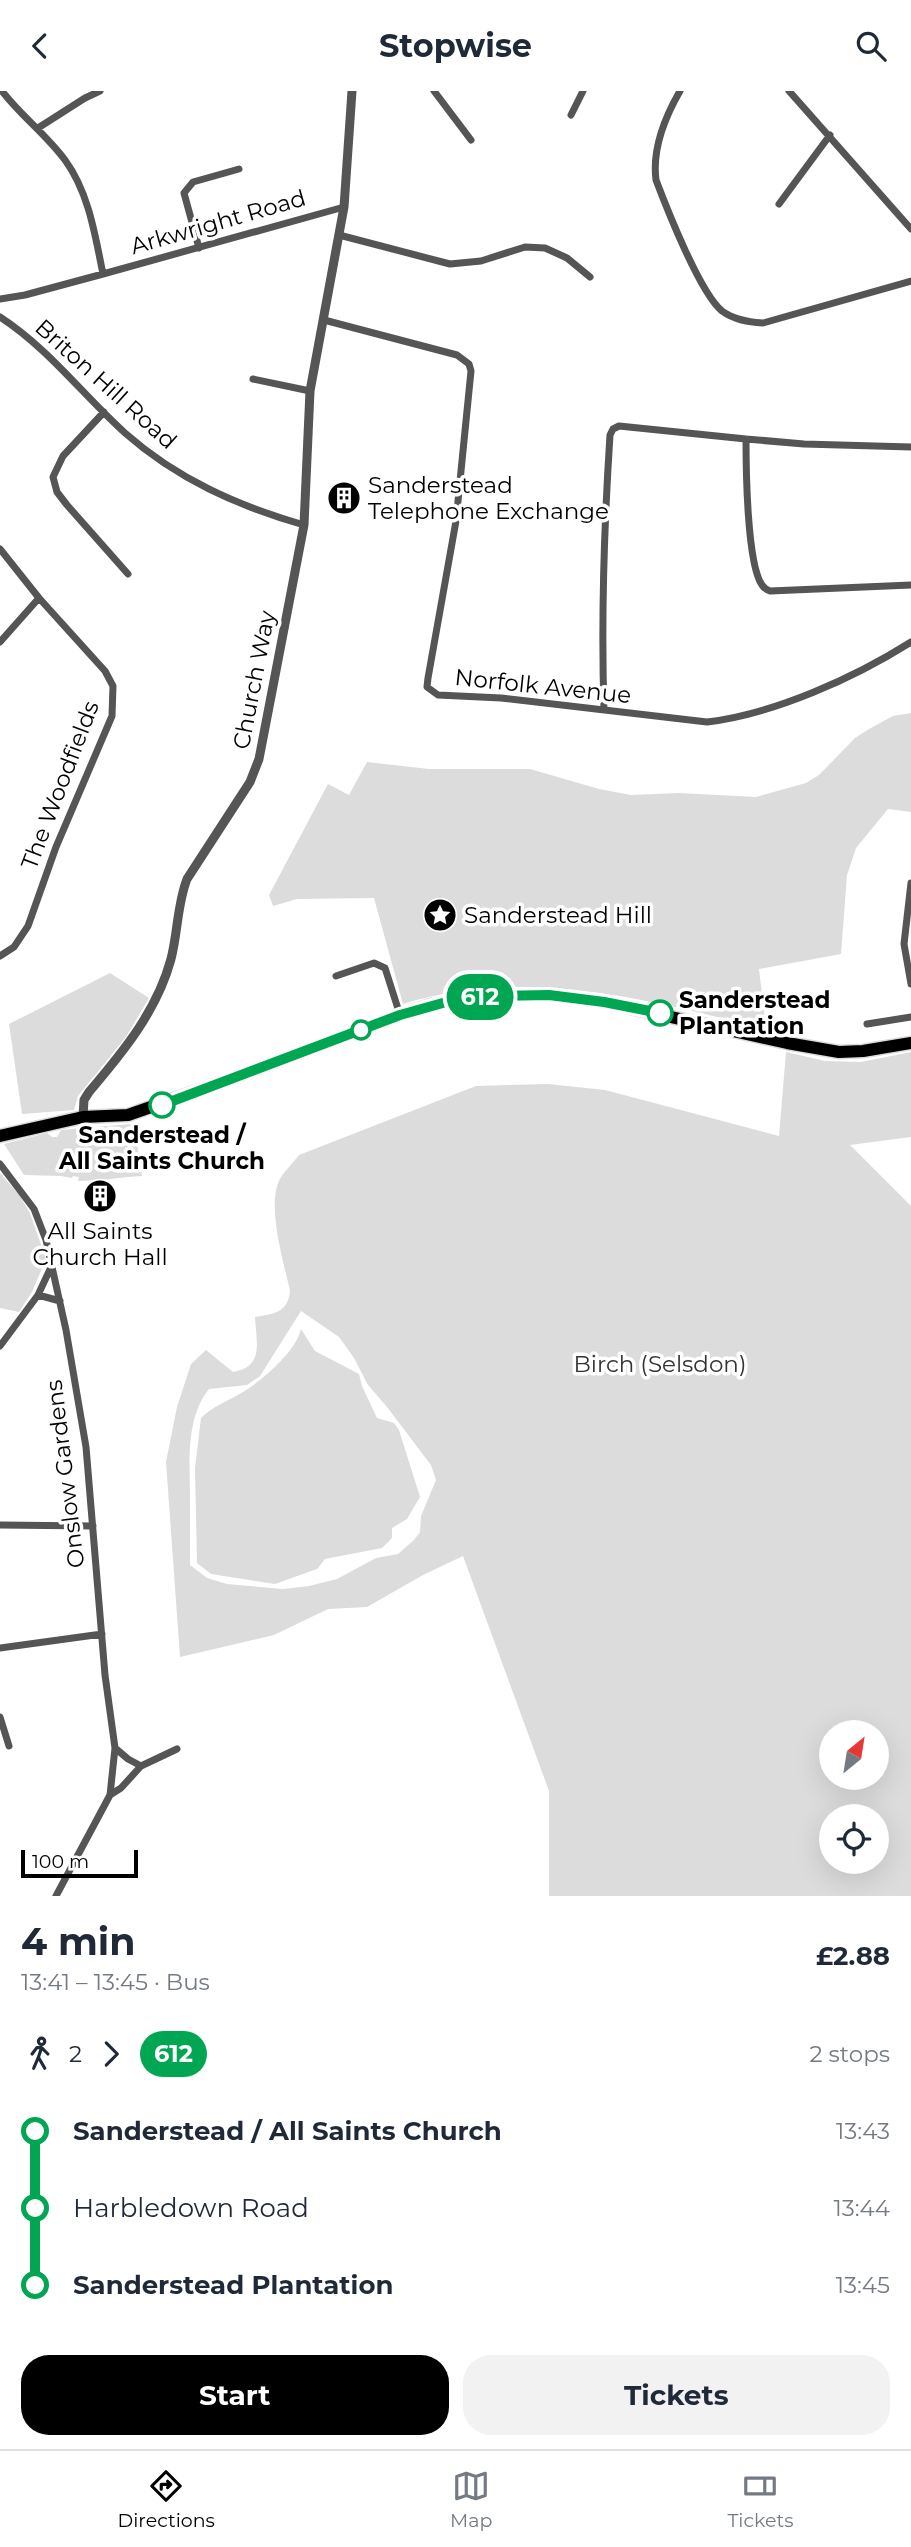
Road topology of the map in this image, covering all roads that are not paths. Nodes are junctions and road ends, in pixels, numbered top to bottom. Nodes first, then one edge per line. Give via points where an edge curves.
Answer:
1 (2, 91) edge
2 (100, 91) edge
3 (352, 91) edge
4 (359, 91) edge
5 (434, 91) edge
6 (583, 91) edge
7 (680, 91) edge
8 (789, 91) edge
9 (351, 103) junction
10 (571, 115) dead end
11 (38, 128) junction
12 (830, 135) junction
13 (471, 139) dead end
14 (239, 169) dead end
15 (779, 204) dead end
16 (344, 207) junction
17 (911, 229) edge
18 (339, 236) junction
19 (199, 248) junction
20 (103, 274) junction
21 (590, 277) dead end
22 (911, 281) edge
23 (0, 299) edge
24 (0, 317) edge
25 (324, 320) junction
26 (253, 379) dead end
27 (310, 391) junction
28 (104, 412) junction
29 (746, 439) junction
30 (911, 447) edge
31 (304, 525) junction
32 (0, 549) edge
33 (128, 574) dead end
34 (911, 585) edge
35 (38, 598) junction
36 (0, 642) edge
37 (911, 642) edge
38 (604, 710) junction
39 (911, 883) edge
40 (0, 956) edge
41 (336, 977) dead end
42 (911, 984) edge
43 (400, 1015) junction
44 (911, 1017) edge
45 (867, 1024) dead end
46 (911, 1044) edge
47 (83, 1117) junction
48 (0, 1136) edge
49 (0, 1164) edge
50 (52, 1265) junction
51 (38, 1295) junction
52 (60, 1301) junction
53 (0, 1346) edge
54 (0, 1525) edge
55 (93, 1526) junction
56 (102, 1634) junction
57 (0, 1648) edge
58 (0, 1717) edge
59 (9, 1747) dead end
60 (115, 1748) junction
61 (177, 1749) dead end
62 (141, 1766) junction
63 (110, 1795) junction
64 (56, 1896) edge

1 - 11 street
2 - 11 street
3 - 9 street
4 - 9 street
5 - 13 street
6 - 10 street
7 - 22 street via 657,148 656,180 696,272 722,311 747,322 763,323
8 - 12 street
9 - 16 street
11 - 20 street via 66,161 80,187
12 - 15 street
12 - 17 street
14 - 19 street via 192,182 184,193
16 - 18 street, Church Way
16 - 19 street, Arkwright Road
18 - 21 street via 450,264 481,261 525,247 545,248 567,258
18 - 25 street, Church Way
19 - 20 street, Arkwright Road
20 - 23 street, Arkwright Road
24 - 28 street, Briton Hill Road
25 - 27 street, Church Way
25 - 38 street, Norfolk Avenue via 457,355 469,364 456,521 427,687 438,695
26 - 27 street
27 - 31 street, Church Way
28 - 31 street, Briton Hill Road via 146,450 196,484
28 - 33 street via 62,456 53,477 67,505
29 - 30 street
29 - 34 street via 755,568 761,585 781,592
29 - 38 street via 625,425 613,429 602,579
31 - 47 street, Church Way via 259,759 250,782 187,879 171,959 156,999 84,1100
32 - 35 street, The Woodfields
35 - 36 street
35 - 40 street, The Woodfields via 105,671 113,686 114,702 28,926 14,947
37 - 38 street, Norfolk Avenue via 863,669 778,706 734,719 707,722
39 - 42 street via 904,944
41 - 43 street via 380,964
43 - 46 main road via 457,999 549,995 649,1010 818,1050 863,1051
43 - 47 main road via 167,1103 128,1115
44 - 45 street
47 - 48 main road
49 - 50 street, Onslow Gardens via 34,1209
50 - 51 street
50 - 52 street, Onslow Gardens
51 - 52 street
51 - 53 street
52 - 55 street, Onslow Gardens via 86,1447
54 - 55 street
55 - 56 street, Onslow Gardens
56 - 57 street
56 - 60 street, Onslow Gardens
58 - 59 street
60 - 62 street
60 - 63 street, Onslow Gardens
61 - 62 street
62 - 63 street
63 - 64 street

